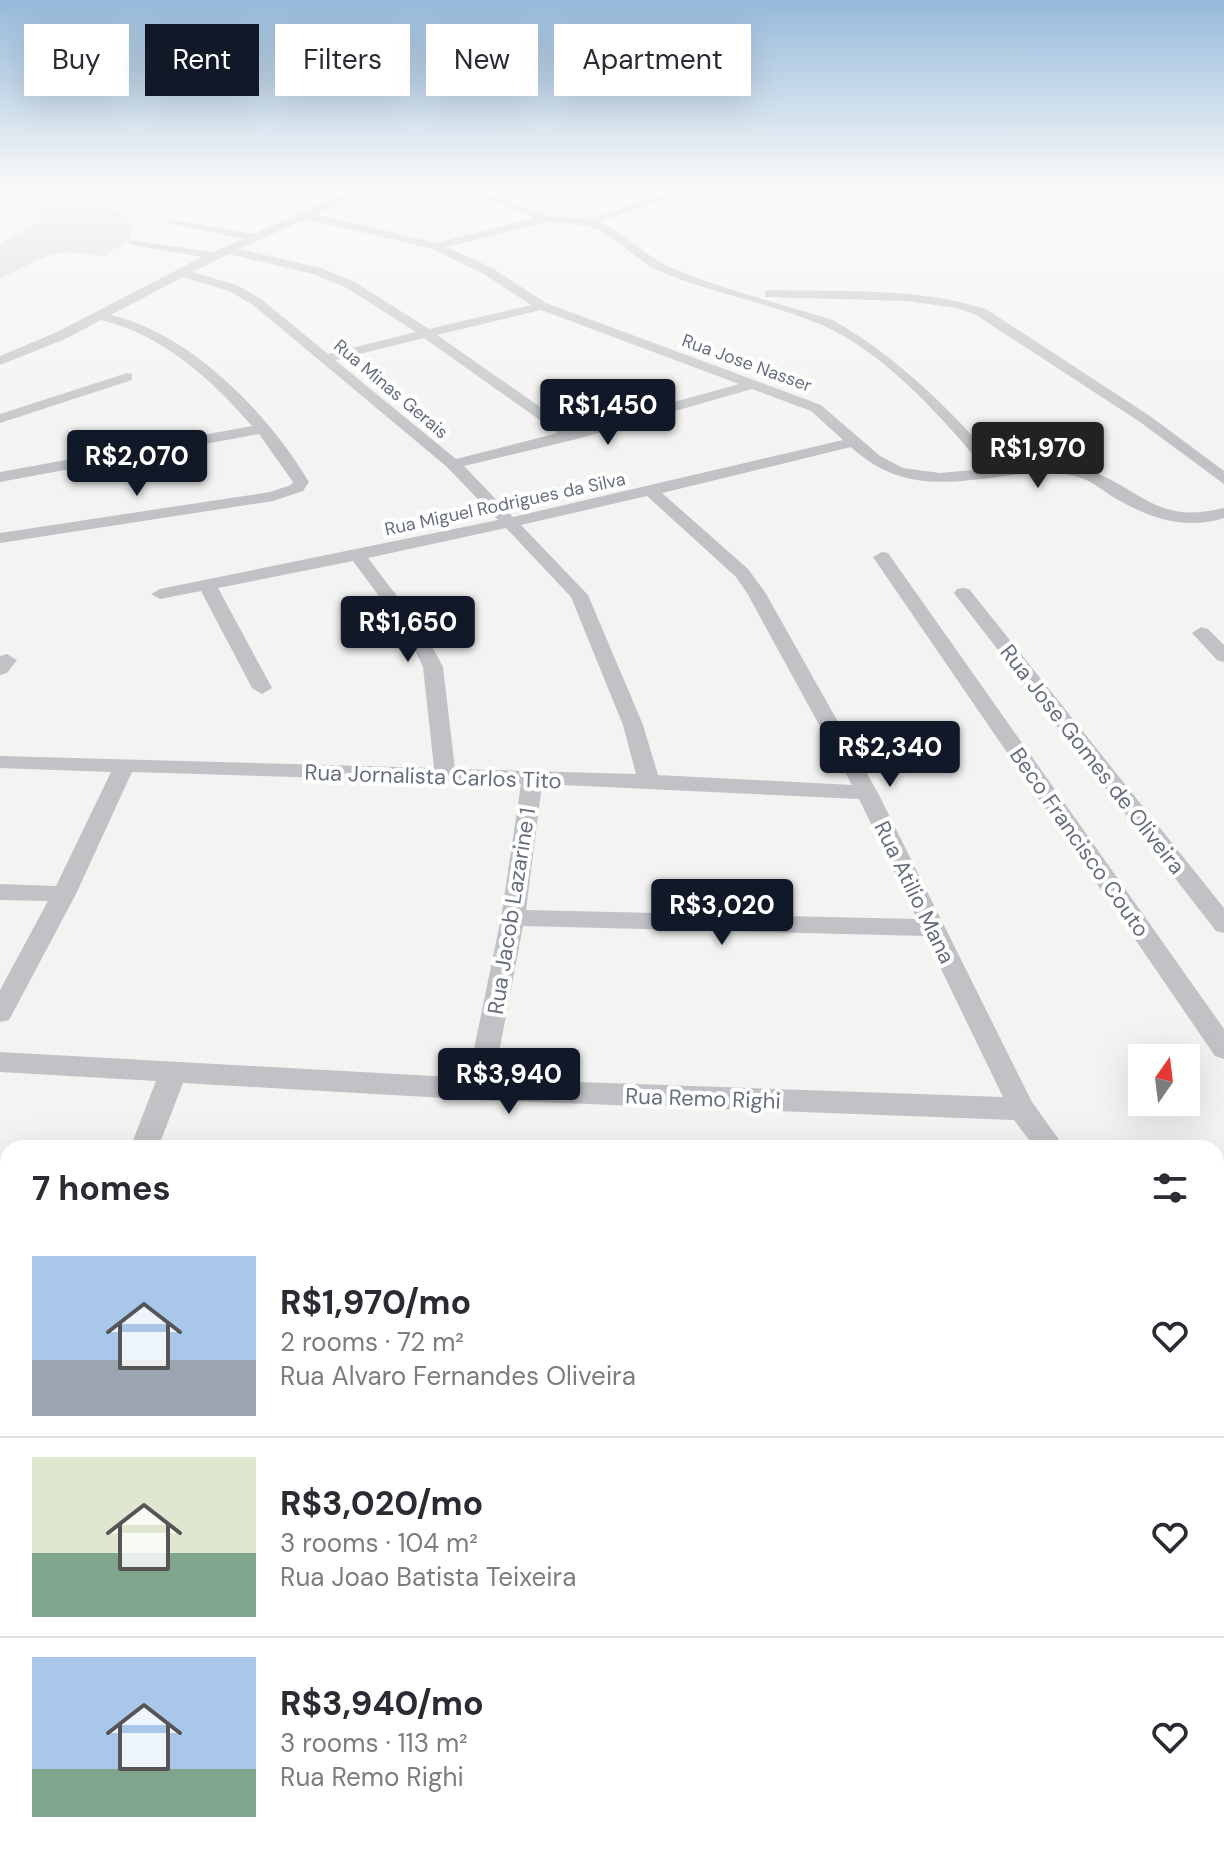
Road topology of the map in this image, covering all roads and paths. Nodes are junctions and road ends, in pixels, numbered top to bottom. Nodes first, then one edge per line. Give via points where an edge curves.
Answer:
1 (177, 275) edge
2 (190, 275) edge
3 (326, 275) edge
4 (495, 275) edge
5 (683, 275) edge
6 (741, 293) junction
7 (542, 306) junction
8 (96, 315) junction
9 (429, 336) junction
10 (326, 358) junction
11 (0, 361) edge
12 (127, 377) dead end
13 (751, 385) junction
14 (0, 419) edge
15 (262, 429) junction
16 (572, 436) junction
17 (856, 441) junction
18 (453, 464) junction
19 (996, 472) junction
20 (0, 477) edge
21 (1224, 479) edge
22 (653, 493) junction
23 (1224, 513) edge
24 (511, 522) junction
25 (0, 538) edge
26 (358, 556) junction
27 (882, 557) dead end
28 (207, 585) junction
29 (963, 593) dead end
30 (160, 594) dead end
31 (1201, 633) dead end
32 (1224, 656) edge
33 (262, 688) dead end
34 (0, 762) edge
35 (124, 767) junction
36 (445, 776) junction
37 (532, 780) junction
38 (649, 781) junction
39 (867, 793) junction
40 (0, 892) edge
41 (64, 894) junction
42 (513, 918) junction
43 (1224, 925) edge
44 (934, 928) junction
45 (0, 1013) edge
46 (1224, 1049) edge
47 (0, 1062) edge
48 (173, 1073) junction
49 (479, 1089) junction
50 (1022, 1109) junction
51 (147, 1140) edge
52 (1045, 1140) edge

1 - 8 street
2 - 10 street, Rua Minas Gerais via 233,288 257,302
3 - 9 street
4 - 7 street, Rua Jose Nasser
5 - 6 street
6 - 19 street via 850,334 969,438
6 - 21 street via 919,299 967,306 1145,419
7 - 9 street
7 - 13 street, Rua Jose Nasser
8 - 11 street
8 - 15 street via 155,335 188,358
9 - 10 street
9 - 16 street
10 - 18 street, Rua Minas Gerais
12 - 14 street
13 - 16 street
13 - 17 street, Rua Jose Nasser via 816,408
15 - 20 street
15 - 25 street via 296,471 301,482 297,488
16 - 18 street
17 - 19 street, Rua Jose Nasser via 880,463 910,475
17 - 22 street, Rua Miguel Rodrigues da Silva
18 - 24 street, Rua Minas Gerais
19 - 23 street, Rua Jose Nasser via 1072,470 1164,516
22 - 24 street, Rua Miguel Rodrigues da Silva
22 - 39 street, Rua Atilio Mana via 756,592
24 - 26 street, Rua Miguel Rodrigues da Silva
24 - 38 street, Rua Minas Gerais via 579,595 633,725
26 - 28 street, Rua Miguel Rodrigues da Silva
26 - 36 street via 416,633 433,667
27 - 46 street, Beco Francisco Couto
28 - 30 street, Rua Miguel Rodrigues da Silva
28 - 33 street
29 - 43 street, Rua Jose Gomes de Oliveira
31 - 32 street
34 - 35 street, Rua Jornalista Carlos Tito
35 - 36 street, Rua Jornalista Carlos Tito
35 - 41 street
36 - 37 street, Rua Jornalista Carlos Tito
37 - 38 street, Rua Jornalista Carlos Tito
37 - 42 street, Rua Jacob Lazarine 1
38 - 39 street, Rua Jornalista Carlos Tito
39 - 44 street, Rua Atilio Mana
40 - 41 street
41 - 45 street
42 - 44 street
42 - 49 street, Rua Jacob Lazarine 1
44 - 50 street, Rua Atilio Mana
47 - 48 street, Rua Remo Righi
48 - 49 street, Rua Remo Righi
48 - 51 street
49 - 50 street, Rua Remo Righi
50 - 52 street, Rua Atilio Mana

